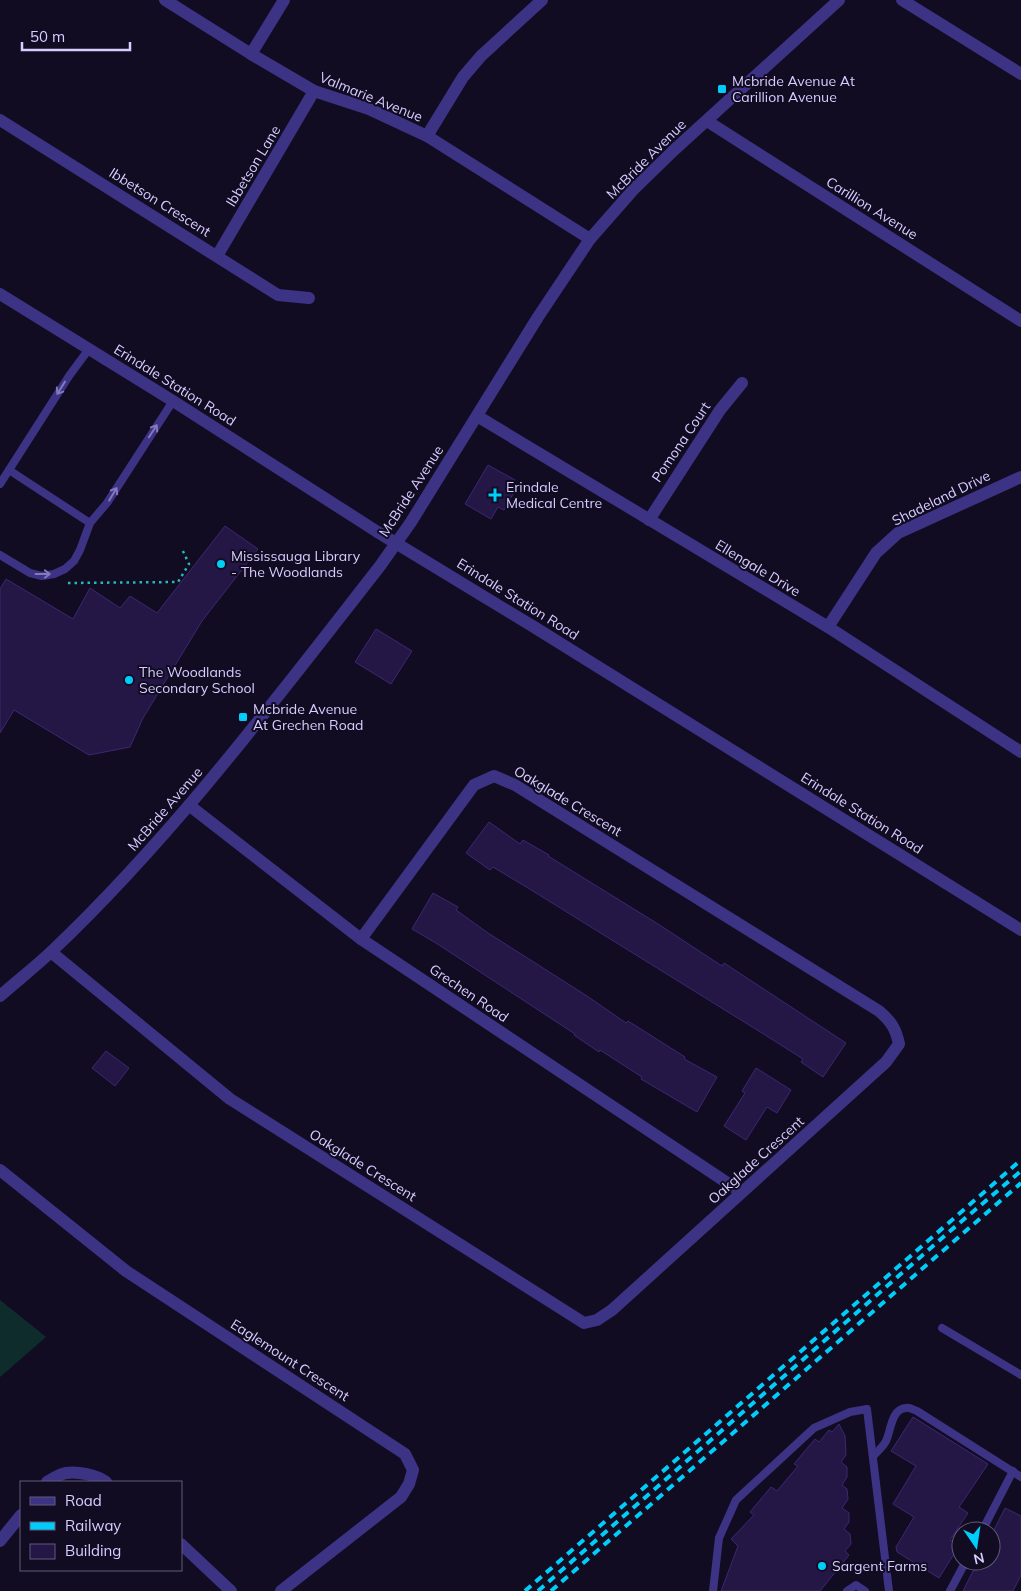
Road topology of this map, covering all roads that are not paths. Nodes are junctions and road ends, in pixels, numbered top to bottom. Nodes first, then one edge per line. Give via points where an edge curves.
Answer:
1 (165, 0) edge
2 (284, 0) edge
3 (542, 0) edge
4 (839, 0) edge
5 (902, 0) edge
6 (251, 54) junction
7 (1021, 74) edge
8 (314, 91) junction
9 (0, 120) edge
10 (707, 121) junction
11 (427, 136) junction
12 (590, 239) junction
13 (217, 256) junction
14 (0, 294) edge
15 (309, 298) dead end
16 (1021, 320) edge
17 (89, 349) junction
18 (742, 383) dead end
19 (173, 401) junction
20 (477, 416) junction
21 (9, 470) junction
22 (1021, 477) edge
23 (0, 484) edge
24 (649, 520) junction
25 (90, 523) junction
26 (396, 542) junction
27 (0, 555) edge
28 (828, 627) junction
29 (1020, 749) edge
30 (190, 806) junction
31 (1021, 930) edge
32 (361, 939) junction
33 (51, 952) junction
34 (0, 996) edge
35 (0, 1170) edge
36 (741, 1192) junction
37 (942, 1328) dead end
38 (1021, 1375) edge
39 (873, 1456) junction
40 (1013, 1471) junction
41 (1021, 1477) edge
42 (49, 1481) edge
43 (105, 1481) edge
44 (20, 1515) edge
45 (987, 1521) edge
46 (0, 1541) edge
47 (182, 1545) edge
48 (961, 1571) edge
49 (231, 1591) edge
50 (281, 1591) edge
51 (713, 1591) edge
52 (847, 1591) edge
53 (865, 1591) edge
54 (889, 1591) edge
55 (950, 1591) edge

1 - 6 street, Valmarie Avenue
2 - 6 street
3 - 11 street via 481,56
4 - 10 street, McBride Avenue
5 - 7 street
6 - 8 street, Valmarie Avenue
8 - 11 street, Valmarie Avenue via 369,109
8 - 13 street, Ibbetson Lane
9 - 13 street, Ibbetson Crescent
10 - 12 street, McBride Avenue via 643,180
10 - 16 street, Carillion Avenue
11 - 12 street, Valmarie Avenue
12 - 20 street, McBride Avenue
13 - 15 street, Ibbetson Crescent via 278,294
14 - 17 street, Erindale Station Road
17 - 19 street, Erindale Station Road
17 -> 21 lane
18 - 24 street, Pomona Court via 720,410
25 -> 19 lane via 107,504
19 - 26 street, Erindale Station Road
20 - 24 street, Ellengale Drive
20 - 26 street, McBride Avenue
21 - 23 lane
21 - 25 lane
22 - 28 street, Shadeland Drive via 898,533 876,553
24 - 28 street, Ellengale Drive
27 -> 25 lane via 30,573 54,574 74,561
26 - 30 street, McBride Avenue
26 - 31 street, Erindale Station Road
28 - 29 street, Ellengale Drive
30 - 32 street, Grechen Road
30 - 33 street, McBride Avenue
32 - 36 street, Grechen Road
32 - 36 street, Oakglade Crescent via 474,785 494,776 516,785 879,1011 897,1031 899,1044 886,1062
33 - 34 street, McBride Avenue
33 - 36 street, Oakglade Crescent via 230,1099 584,1323 597,1320 612,1310
35 - 50 street, Eaglemount Crescent via 126,1271 405,1454 413,1470 401,1497
37 - 38 lane
39 - 40 lane via 887,1439 898,1411 906,1408 918,1411
39 - 51 lane via 867,1409 850,1412 814,1428 736,1500 719,1538
39 - 54 lane
40 - 41 lane
40 - 45 lane
42 - 43 street via 66,1473
44 - 46 street
47 - 49 street
48 - 55 lane
52 - 53 lane via 856,1585

